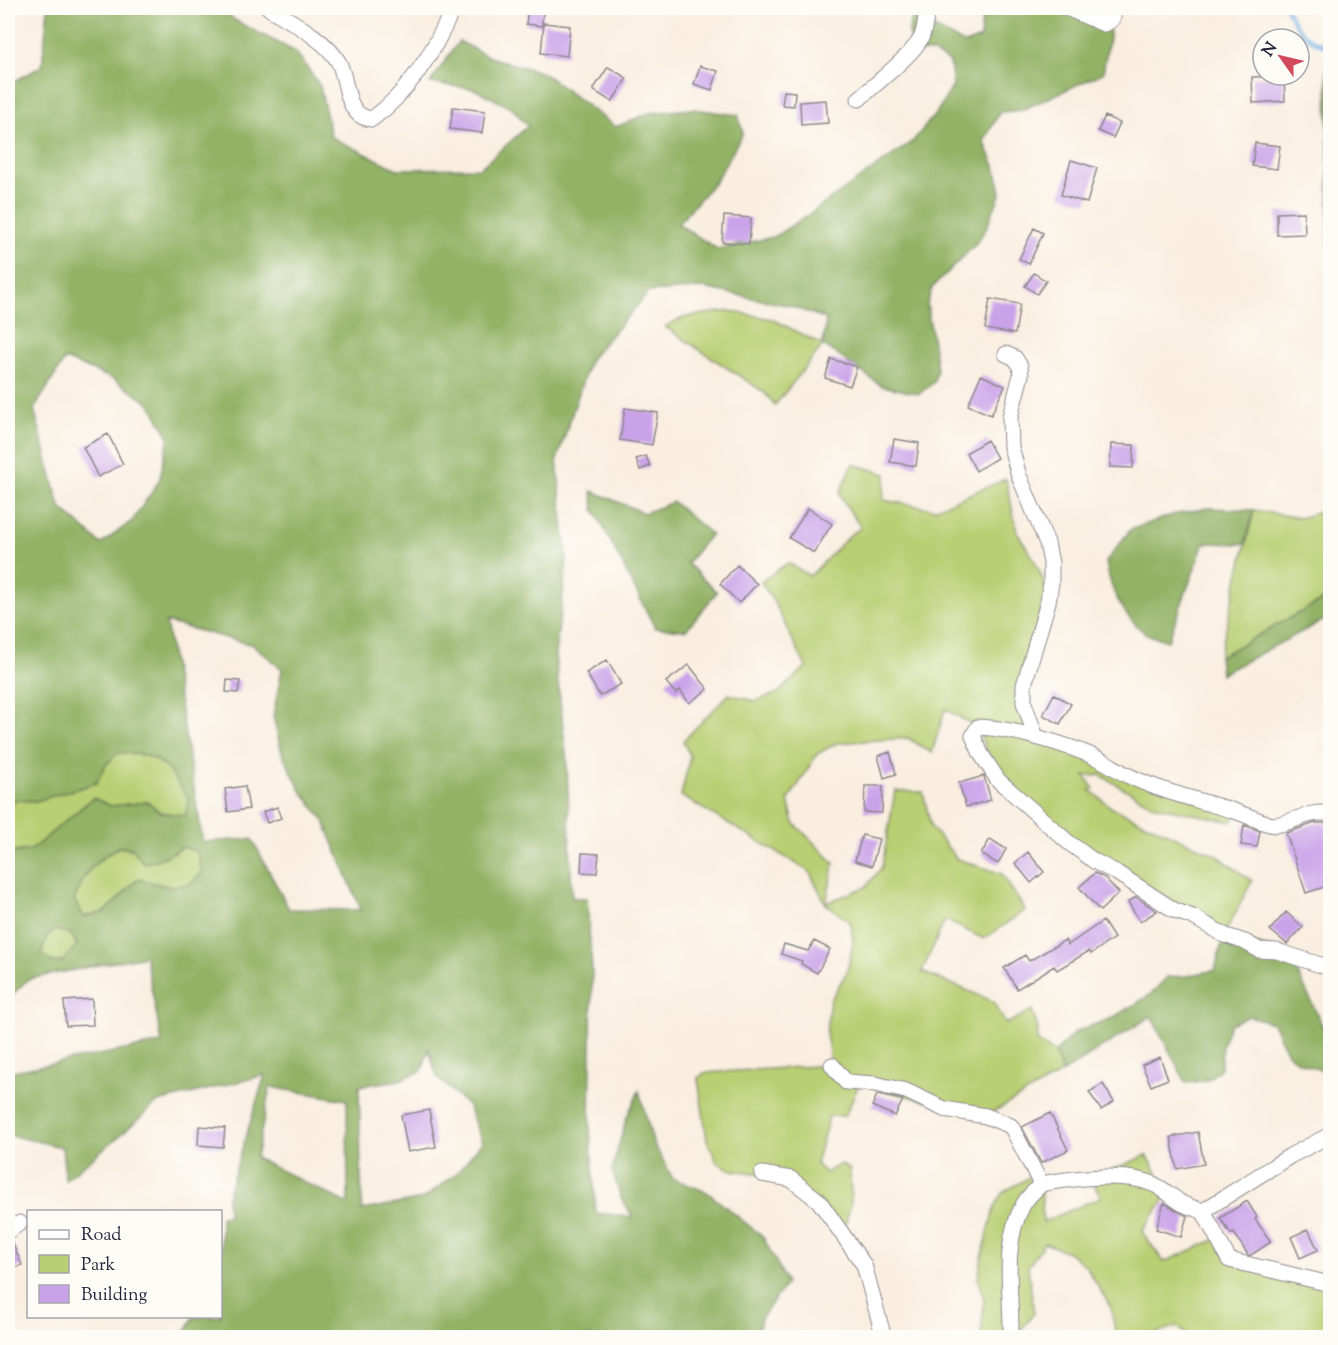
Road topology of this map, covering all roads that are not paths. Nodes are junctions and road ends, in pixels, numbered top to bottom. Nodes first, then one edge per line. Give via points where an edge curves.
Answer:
1 (269, 8) edge
2 (453, 8) edge
3 (927, 8) edge
4 (1067, 8) edge
5 (1113, 8) edge
6 (859, 99) dead end
7 (1006, 354) dead end
8 (1036, 737) junction
9 (1330, 814) edge
10 (1330, 968) edge
11 (832, 1065) dead end
12 (1330, 1135) edge
13 (762, 1174) dead end
14 (1041, 1184) junction
15 (1203, 1211) junction
16 (1330, 1284) edge
17 (884, 1338) edge
18 (1011, 1338) edge

1 - 2 street via 323,45 339,63 357,114 372,119 405,90
3 - 6 street via 920,40
4 - 5 street via 1104,24 1114,16
7 - 8 street via 1015,358 1021,375 1010,417 1011,447 1051,563 1052,584 1024,685 1024,703
8 - 9 street via 1072,747 1174,794 1272,825 1321,812
8 - 10 street via 988,727 978,727 973,736 998,780 1094,861 1174,910 1224,935 1259,950 1277,951
11 - 14 street via 846,1082 906,1091 944,1109 986,1116 1011,1126
12 - 15 street
13 - 17 street via 791,1179 819,1201 864,1264
14 - 15 street via 1127,1177 1139,1179
14 - 18 street via 1024,1203 1012,1228
15 - 16 street via 1229,1260

